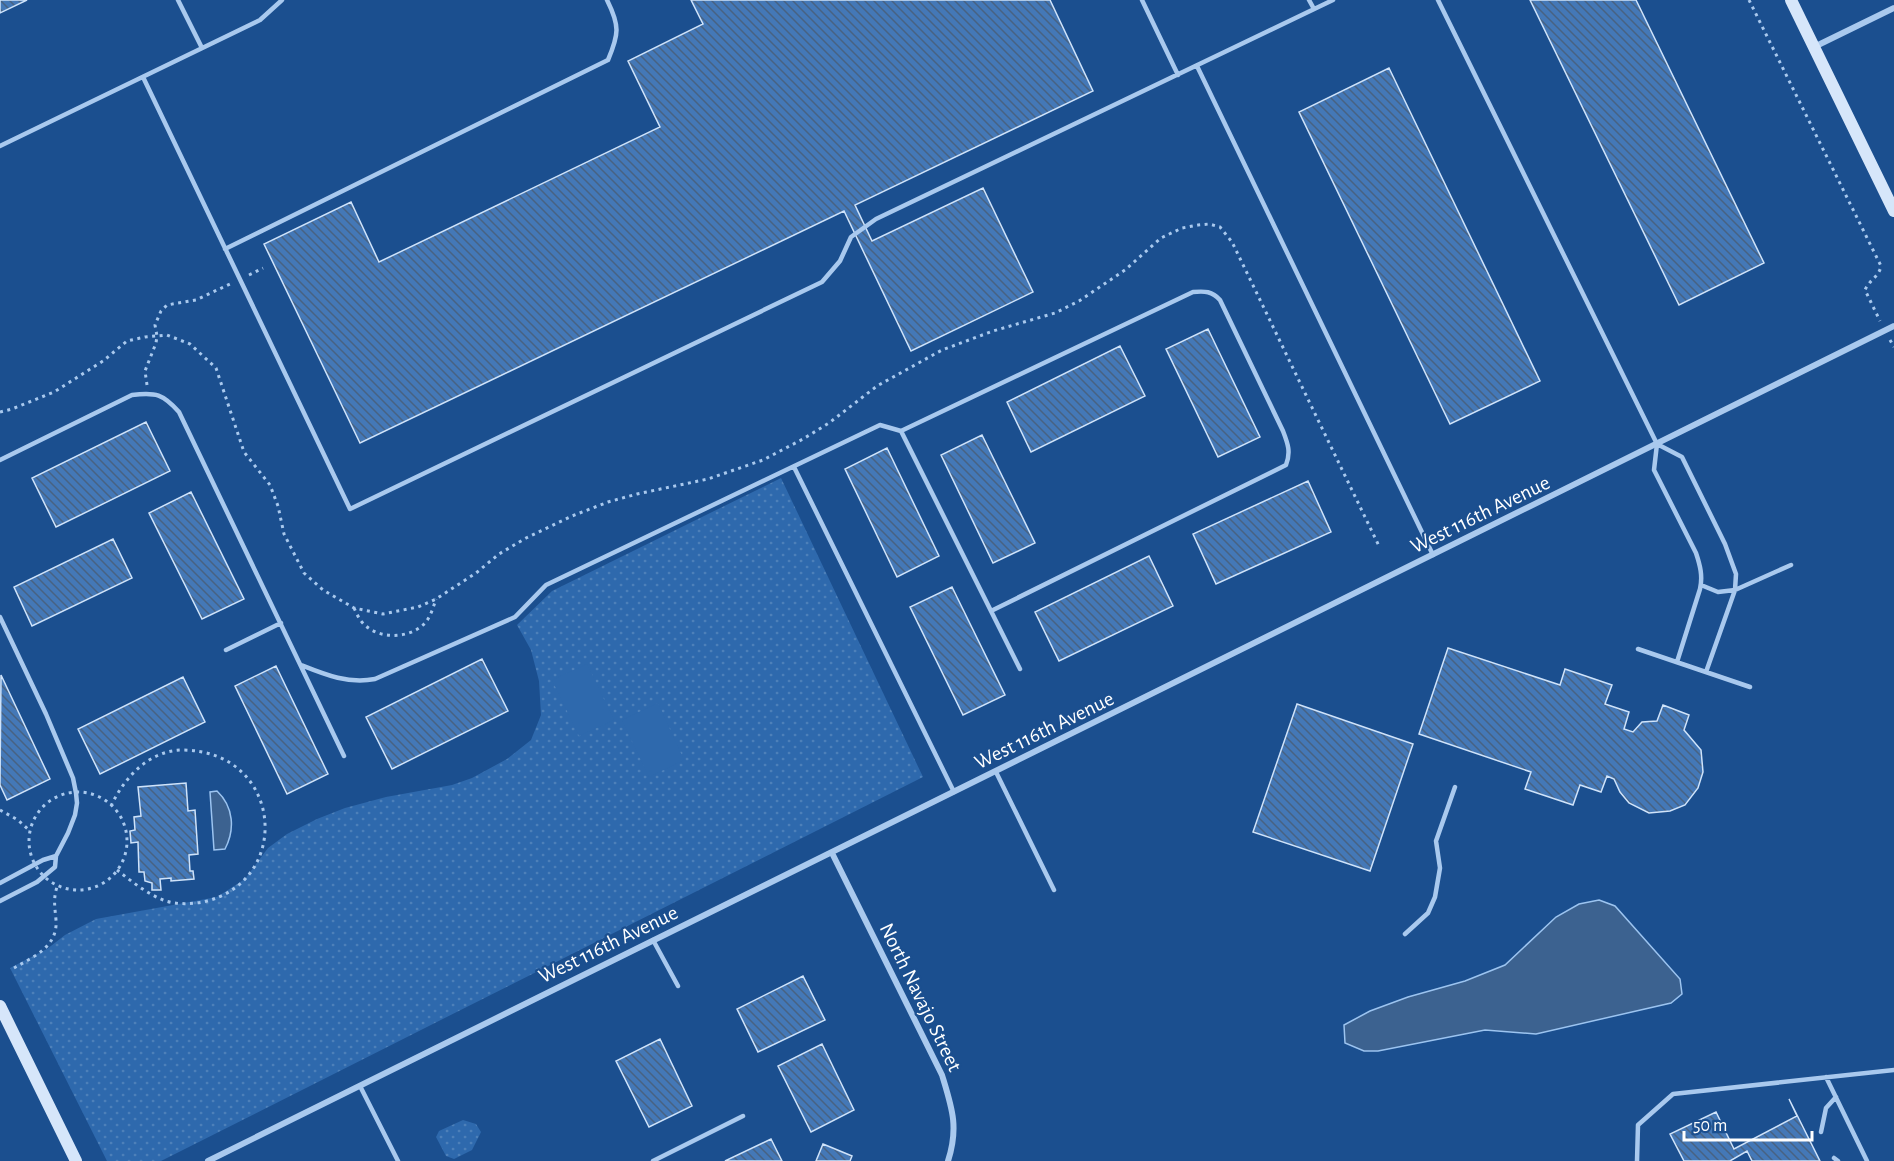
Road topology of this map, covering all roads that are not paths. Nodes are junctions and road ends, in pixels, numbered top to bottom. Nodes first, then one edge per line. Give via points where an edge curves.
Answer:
1 (178, 0) edge
2 (282, 0) edge
3 (608, 0) edge
4 (1142, 0) edge
5 (1309, 0) edge
6 (1333, 0) edge
7 (1438, 0) edge
8 (1791, 0) edge
9 (1894, 8) edge
10 (1314, 9) junction
11 (1814, 47) junction
12 (202, 48) junction
13 (1197, 66) junction
14 (1178, 75) junction
15 (142, 77) junction
16 (0, 146) edge
17 (1894, 211) edge
18 (225, 249) junction
19 (1894, 326) edge
20 (901, 431) junction
21 (1657, 444) junction
22 (0, 460) edge
23 (794, 467) junction
24 (1433, 555) junction
25 (1791, 565) dead end
26 (1701, 585) junction
27 (1735, 590) junction
28 (991, 611) junction
29 (0, 617) edge
30 (280, 623) junction
31 (1638, 649) dead end
32 (226, 650) dead end
33 (1677, 662) junction
34 (301, 665) junction
35 (1020, 669) dead end
36 (1706, 672) junction
37 (1750, 687) dead end
38 (344, 756) dead end
39 (996, 772) junction
40 (1455, 787) dead end
41 (954, 792) junction
42 (832, 853) junction
43 (56, 856) junction
44 (0, 883) edge
45 (1054, 890) dead end
46 (0, 901) edge
47 (1405, 934) dead end
48 (653, 940) junction
49 (678, 986) dead end
50 (0, 1006) edge
51 (1894, 1070) edge
52 (1826, 1077) junction
53 (360, 1086) junction
54 (1836, 1097) junction
55 (743, 1116) dead end
56 (1821, 1132) dead end
57 (76, 1161) edge
58 (208, 1161) edge
59 (398, 1161) edge
60 (653, 1161) edge
61 (948, 1161) edge
62 (1637, 1161) edge
63 (1867, 1161) edge

1 - 12 lane
2 - 12 lane via 260,20
3 - 18 lane via 617,20 617,38 608,60
4 - 14 lane
5 - 10 lane
6 - 10 lane
7 - 21 lane
8 - 11 main road
9 - 11 street
10 - 13 lane
11 - 17 main road
12 - 15 lane
13 - 14 lane
13 - 24 lane
14 - 18 lane via 876,219 851,237 840,261 822,282 350,509
15 - 16 lane
15 - 18 lane
19 - 21 street, West 116th Avenue
20 - 23 lane via 880,425
20 - 28 lane
20 - 28 lane via 1193,292 1206,291 1220,300 1283,431 1289,448 1286,465
21 - 24 street, West 116th Avenue
21 - 26 lane via 1654,470 1696,553
21 - 27 lane via 1682,457 1725,544 1736,574
22 - 30 lane via 132,394 161,395 179,412
23 - 34 lane via 546,585 515,617 375,679 350,681
23 - 41 lane
24 - 39 street, West 116th Avenue
25 - 27 lane
26 - 27 lane via 1718,592
26 - 33 lane
27 - 36 lane
28 - 35 lane
29 - 43 lane via 73,778 75,815
30 - 32 lane
30 - 34 lane
31 - 33 lane
33 - 36 lane
34 - 38 lane
36 - 37 lane
39 - 41 street, West 116th Avenue
39 - 45 lane
40 - 47 lane via 1436,841 1440,867 1435,897 1428,913
41 - 42 street, West 116th Avenue
42 - 48 street, West 116th Avenue
42 - 61 street, North Navajo Street via 942,1075 955,1125
43 - 44 lane via 49,856
43 - 46 lane via 52,871
48 - 49 lane
48 - 53 street, West 116th Avenue
50 - 57 main road
51 - 52 lane
52 - 54 lane
52 - 62 lane via 1673,1094 1638,1125
53 - 58 street, West 116th Avenue
53 - 59 lane
54 - 56 lane via 1826,1108
54 - 63 lane
55 - 60 lane

